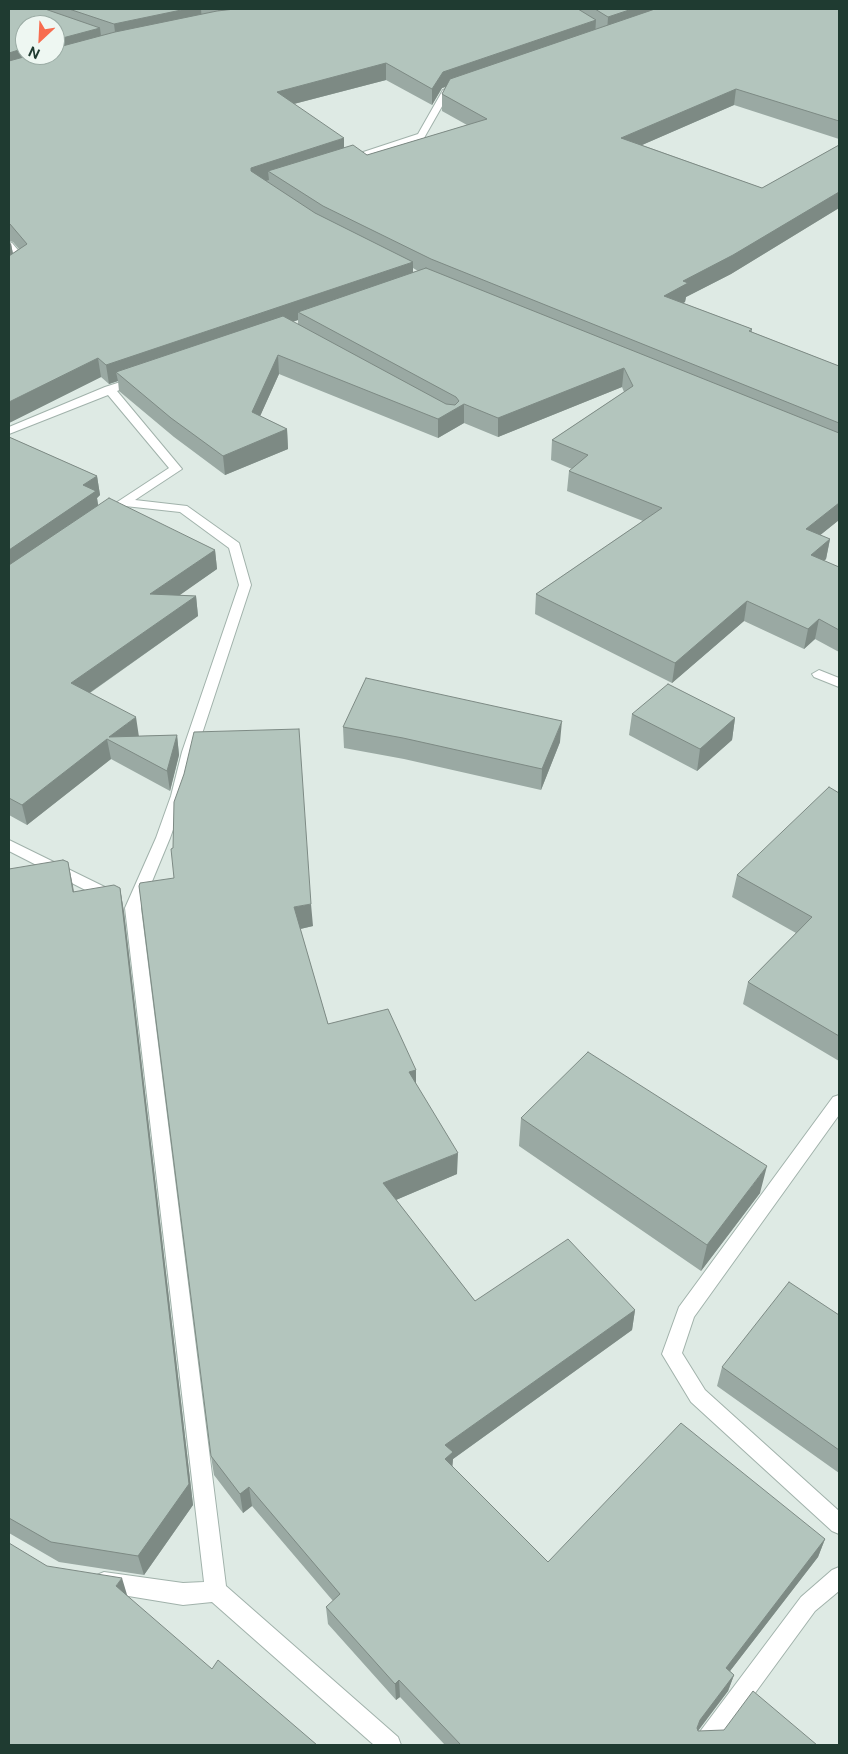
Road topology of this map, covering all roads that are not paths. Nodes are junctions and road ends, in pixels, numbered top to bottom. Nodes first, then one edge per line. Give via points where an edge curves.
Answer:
1 (464, 86) edge
2 (339, 161) edge
3 (9, 245) edge
4 (9, 272) edge
5 (146, 377) edge
6 (109, 389) junction
7 (9, 431) edge
8 (123, 502) junction
9 (90, 524) edge
10 (819, 674) dead end
11 (839, 683) edge
12 (9, 845) edge
13 (55, 868) junction
14 (36, 873) edge
15 (133, 908) junction
16 (839, 1102) edge
17 (839, 1524) edge
18 (839, 1577) edge
19 (85, 1579) edge
20 (216, 1591) junction
21 (390, 1745) edge
22 (704, 1745) edge

1 - 2 street via 446,92 420,136
3 - 4 street via 23,262
5 - 6 street
6 - 7 street
6 - 8 street via 176,469
8 - 9 street
8 - 15 street via 183,509 235,546 244,585 189,752 178,796
10 - 11 street
12 - 13 street
13 - 14 street
13 - 15 street
15 - 20 street
16 - 17 street via 686,1313 672,1354 698,1396
18 - 22 street via 808,1604
19 - 20 street via 183,1594
20 - 21 street

